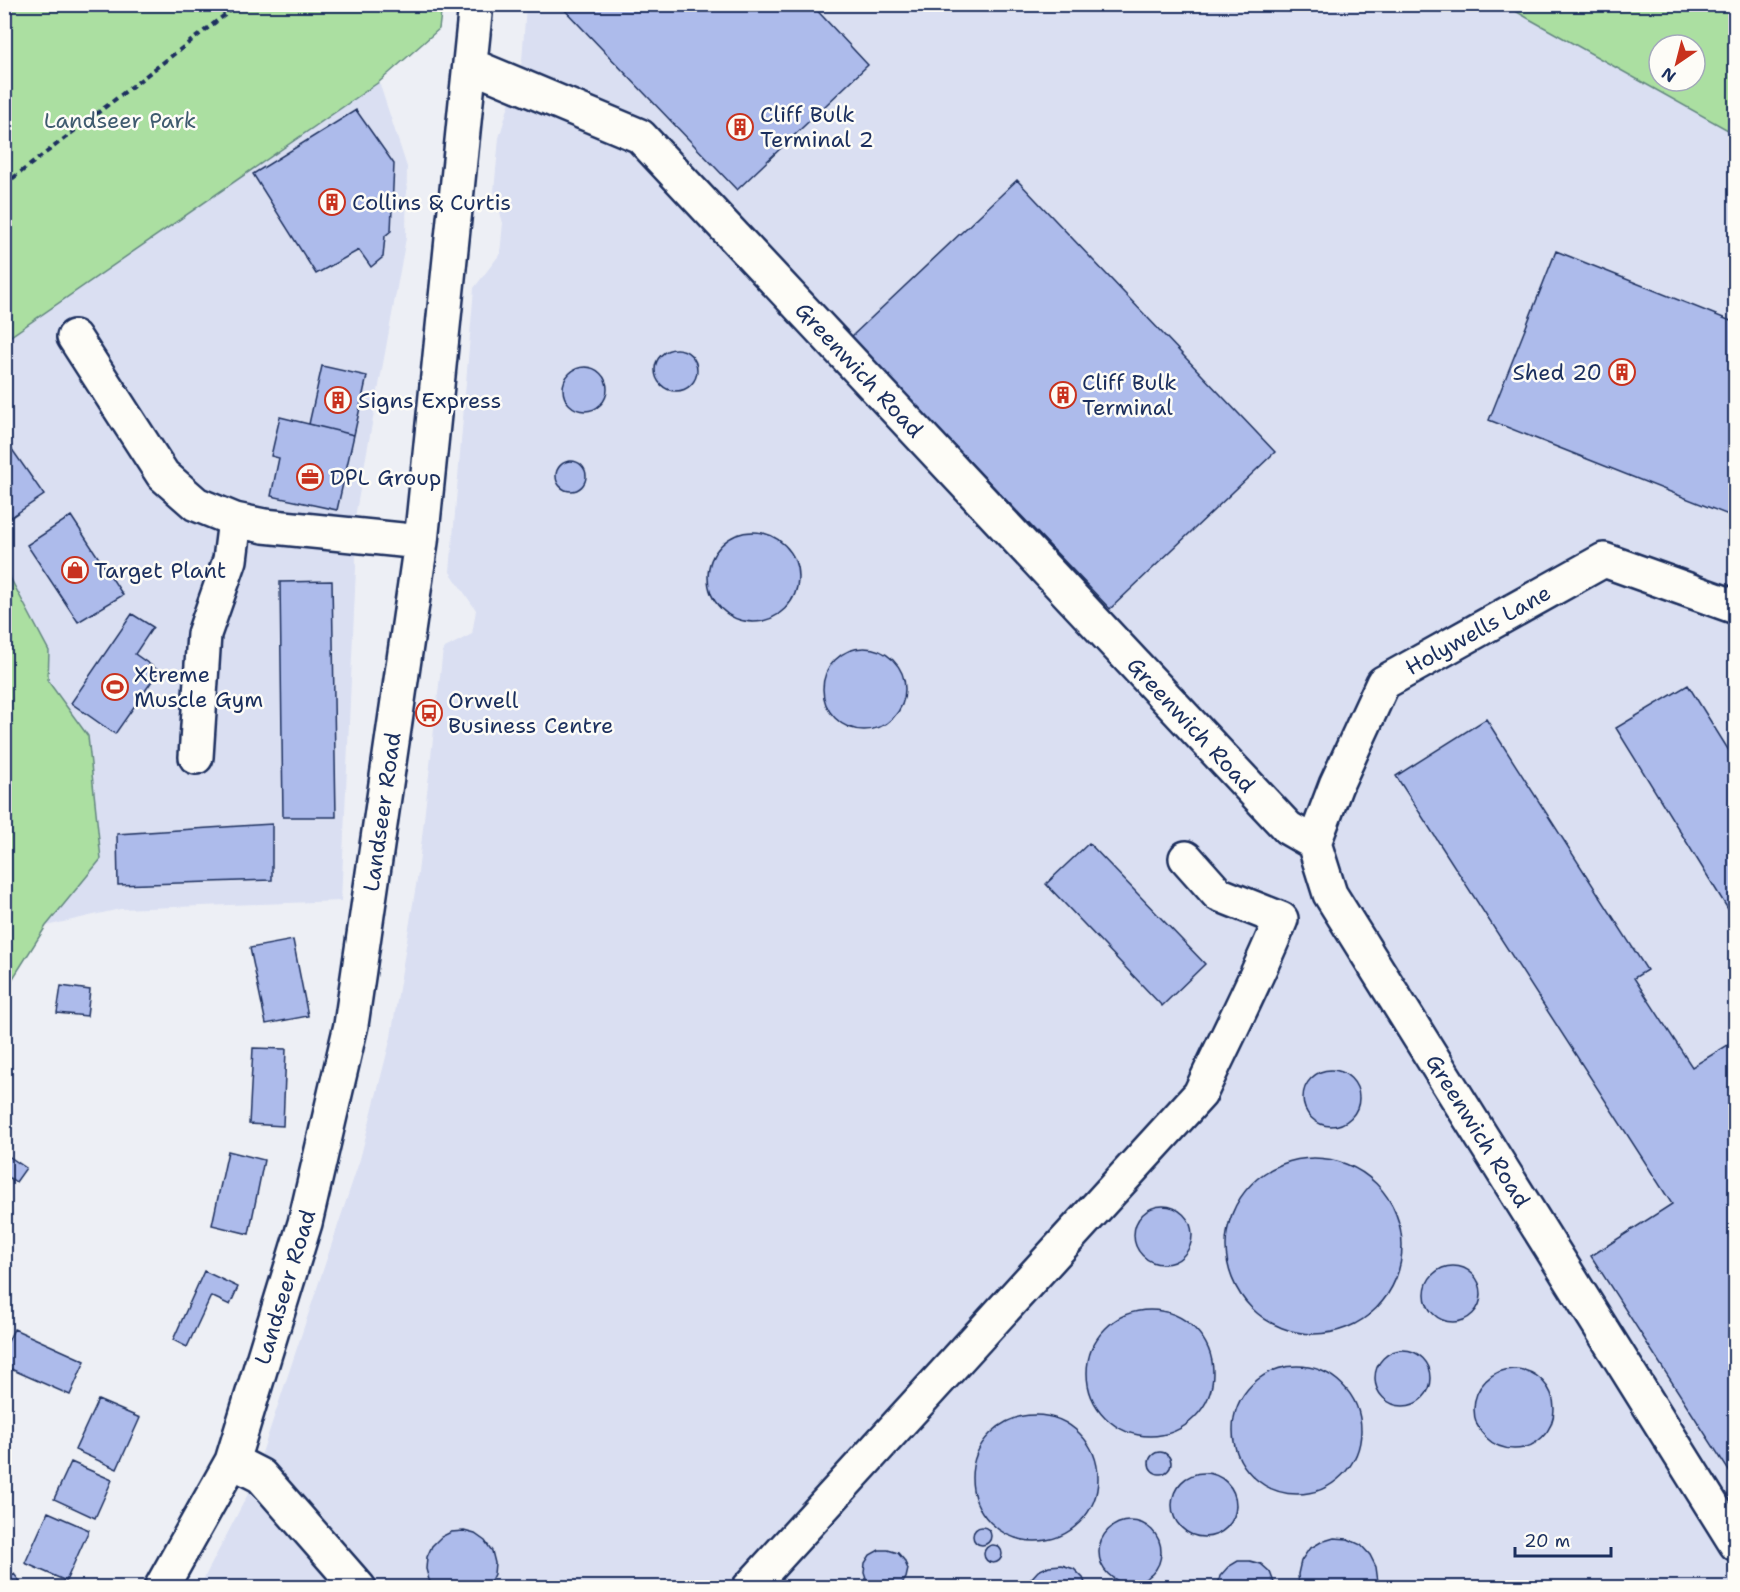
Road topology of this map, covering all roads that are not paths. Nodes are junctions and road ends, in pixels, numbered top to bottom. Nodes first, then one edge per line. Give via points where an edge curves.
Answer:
1 (476, 4) edge
2 (470, 65) junction
3 (74, 337) dead end
4 (235, 520) junction
5 (421, 543) junction
6 (1736, 608) edge
7 (196, 757) dead end
8 (1314, 843) junction
9 (1186, 858) dead end
10 (232, 1461) junction
11 (1736, 1544) edge
12 (161, 1587) edge
13 (360, 1587) edge
14 (749, 1587) edge

1 - 2 street, Landseer Road
2 - 5 street, Landseer Road
2 - 8 street, Greenwich Road via 639,136 1288,828
3 - 4 street via 163,475 196,504
4 - 5 street
4 - 7 street via 230,560 204,633
5 - 10 street, Landseer Road via 351,1025 305,1223
6 - 8 street, Holywells Lane via 1604,560 1383,682
8 - 11 street, Greenwich Road via 1330,894
9 - 14 street via 1218,894 1281,919 1200,1094
10 - 12 street, Landseer Road
10 - 13 street via 261,1476

